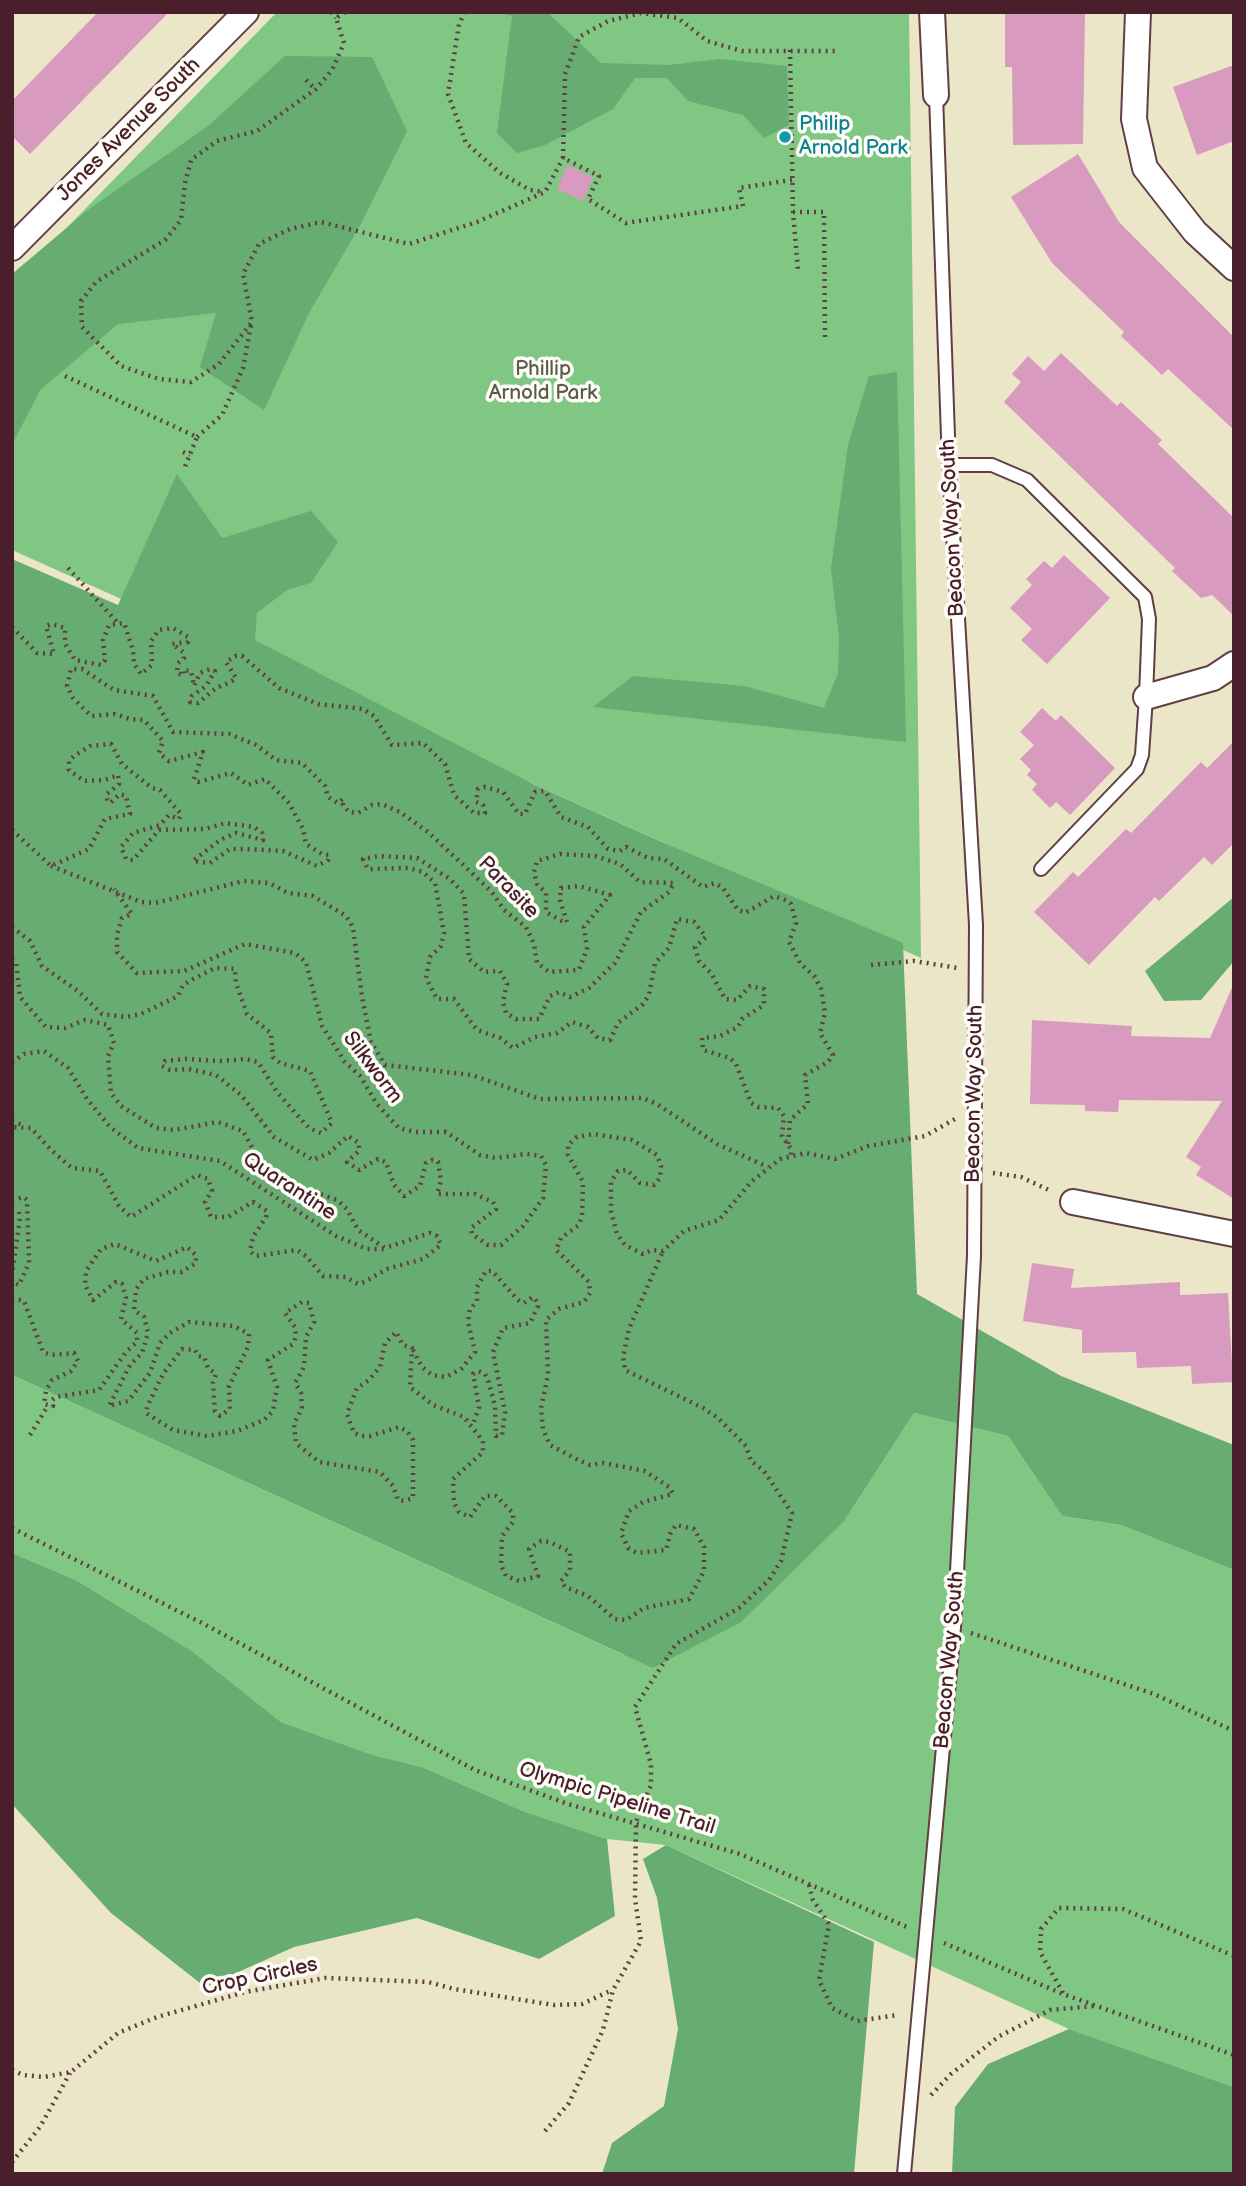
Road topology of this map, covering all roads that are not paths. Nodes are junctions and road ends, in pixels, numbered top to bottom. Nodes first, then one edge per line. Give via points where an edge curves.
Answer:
1 (246, 12) edge
2 (932, 12) edge
3 (1138, 12) edge
4 (936, 95) joint
5 (12, 248) edge
6 (1234, 268) edge
7 (949, 465) junction
8 (1234, 664) edge
9 (1146, 697) junction
10 (1041, 869) dead end
11 (1073, 1202) road end
12 (1234, 1234) edge
13 (904, 2174) edge

1 - 5 street, Jones Avenue South
2 - 4 street, Beacon Way South
3 - 6 street via 1134,119 1144,168 1195,232
4 - 7 lane, Beacon Way South
7 - 9 lane via 992,465 1027,480 1145,597 1149,619
7 - 13 lane, Beacon Way South via 976,925 974,1256 954,1627
8 - 9 street via 1213,678
9 - 10 lane via 1137,769
11 - 12 street

